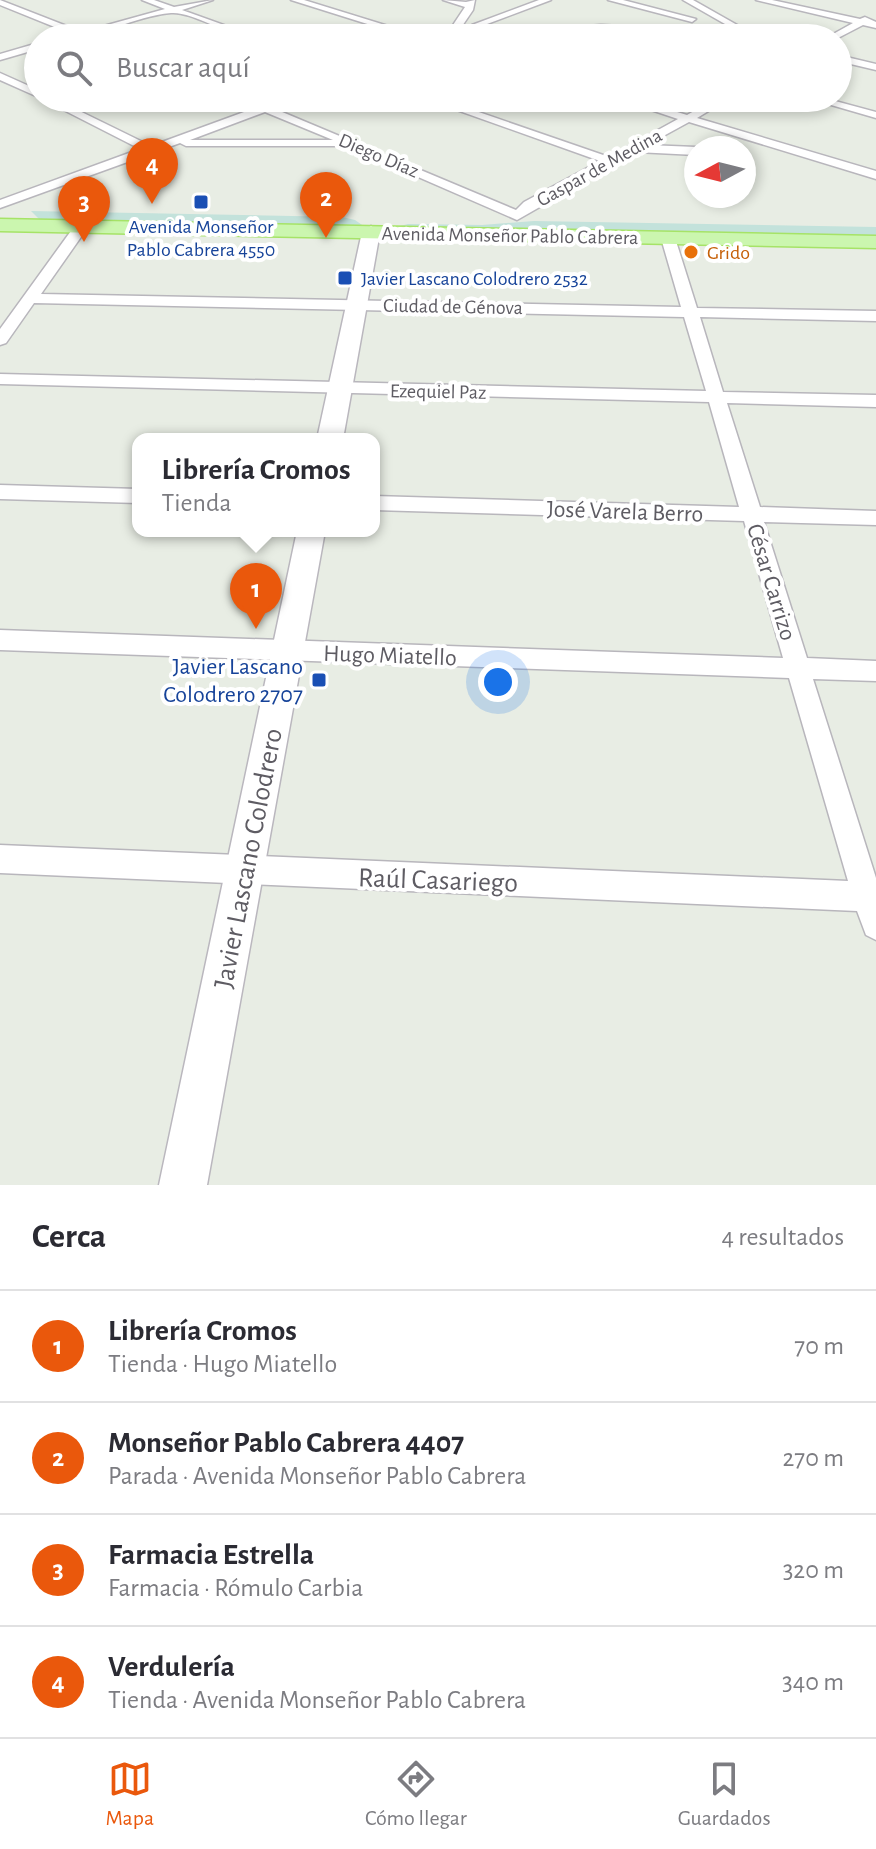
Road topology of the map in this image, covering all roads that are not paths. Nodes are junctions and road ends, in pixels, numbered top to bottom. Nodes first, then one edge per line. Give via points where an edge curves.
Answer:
1 (146, 0) edge
2 (209, 0) edge
3 (295, 0) edge
4 (447, 0) edge
5 (547, 0) edge
6 (560, 0) edge
7 (597, 0) edge
8 (612, 0) edge
9 (687, 0) edge
10 (760, 0) edge
11 (0, 2) edge
12 (470, 3) edge
13 (174, 9) junction
14 (876, 13) edge
15 (861, 22) junction
16 (55, 24) edge
17 (125, 24) edge
18 (216, 24) edge
19 (375, 24) edge
20 (459, 24) edge
21 (484, 24) edge
22 (489, 24) edge
23 (703, 24) edge
24 (708, 24) edge
25 (732, 24) edge
26 (876, 25) edge
27 (852, 27) edge
28 (24, 50) edge
29 (0, 57) edge
30 (852, 59) edge
31 (876, 65) edge
32 (0, 76) edge
33 (24, 87) edge
34 (852, 109) edge
35 (74, 112) edge
36 (248, 112) edge
37 (250, 112) edge
38 (274, 112) edge
39 (468, 112) edge
40 (665, 112) edge
41 (700, 112) edge
42 (876, 115) edge
43 (688, 119) junction
44 (177, 141) junction
45 (351, 143) junction
46 (147, 148) junction
47 (635, 148) junction
48 (684, 150) edge
49 (794, 150) junction
50 (759, 152) dead end
51 (610, 161) junction
52 (876, 175) edge
53 (5, 200) edge
54 (347, 213) junction
55 (44, 216) junction
56 (517, 216) junction
57 (876, 223) edge
58 (0, 225) edge
59 (81, 227) junction
60 (371, 232) junction
61 (668, 238) junction
62 (876, 242) edge
63 (30, 298) junction
64 (355, 304) junction
65 (691, 312) junction
66 (876, 316) edge
67 (0, 340) edge
68 (0, 379) edge
69 (340, 389) junction
70 (716, 397) junction
71 (876, 401) edge
72 (331, 433) edge
73 (0, 492) edge
74 (132, 496) edge
75 (380, 503) edge
76 (752, 515) junction
77 (876, 518) edge
78 (310, 537) edge
79 (0, 640) edge
80 (288, 652) junction
81 (798, 668) junction
82 (876, 671) edge
83 (0, 859) edge
84 (244, 871) junction
85 (872, 897) edge
86 (876, 925) edge
87 (183, 1185) edge

1 - 13 street
2 - 13 street
3 - 19 street
4 - 12 street
5 - 21 street
6 - 22 street
7 - 23 street
8 - 24 street
9 - 25 street
10 - 15 street
11 - 16 street
12 - 20 street
13 - 17 street
13 - 18 street
14 - 15 street
15 - 26 street
15 - 27 street
28 - 29 street
30 - 31 street
32 - 33 street
34 - 42 street
35 - 46 street
36 - 46 street
37 - 44 street
38 - 45 street, Diego Díaz
39 - 51 street
40 - 43 street
41 - 43 street, Gaspar de Medina
43 - 47 street, Gaspar de Medina
43 - 49 street
44 - 45 street
44 - 46 street
45 - 56 street, Diego Díaz
46 - 53 street
47 - 48 street
47 - 51 street, Gaspar de Medina
49 - 50 street
49 - 52 street
51 - 56 street, Gaspar de Medina
53 - 55 main road, Avenida Monseñor Pablo Cabrera
54 - 55 main road, Avenida Monseñor Pablo Cabrera
54 - 56 main road, Avenida Monseñor Pablo Cabrera
54 - 60 main road via 367,219
55 - 58 main road, Avenida Monseñor Pablo Cabrera
55 - 59 main road, Avenida Monseñor Pablo Cabrera
56 - 57 main road, Avenida Monseñor Pablo Cabrera
56 - 60 main road via 481,222 393,221
59 - 60 main road, Avenida Monseñor Pablo Cabrera
59 - 63 street
60 - 61 main road, Avenida Monseñor Pablo Cabrera
60 - 64 main road
61 - 62 main road, Avenida Monseñor Pablo Cabrera
61 - 65 street, César Carrizo
63 - 64 street, Ciudad de Génova
63 - 67 street
64 - 65 street, Ciudad de Génova
64 - 69 main road
65 - 66 street, Ciudad de Génova
65 - 70 street, César Carrizo
68 - 69 street, Ezequiel Paz
69 - 70 street, Ezequiel Paz
69 - 72 main road
70 - 71 street, Ezequiel Paz
70 - 76 street, César Carrizo
73 - 74 street
75 - 76 street, José Varela Berro
76 - 77 street, José Varela Berro
76 - 81 street, César Carrizo
78 - 80 main road, Javier Lascano Colodrero
79 - 80 street, Hugo Miatello
80 - 81 street, Hugo Miatello
80 - 84 main road, Javier Lascano Colodrero
81 - 82 street, Hugo Miatello
81 - 85 street, César Carrizo
83 - 84 street, Raúl Casariego
84 - 85 street, Raúl Casariego
84 - 87 main road, Javier Lascano Colodrero
85 - 86 street, César Carrizo

